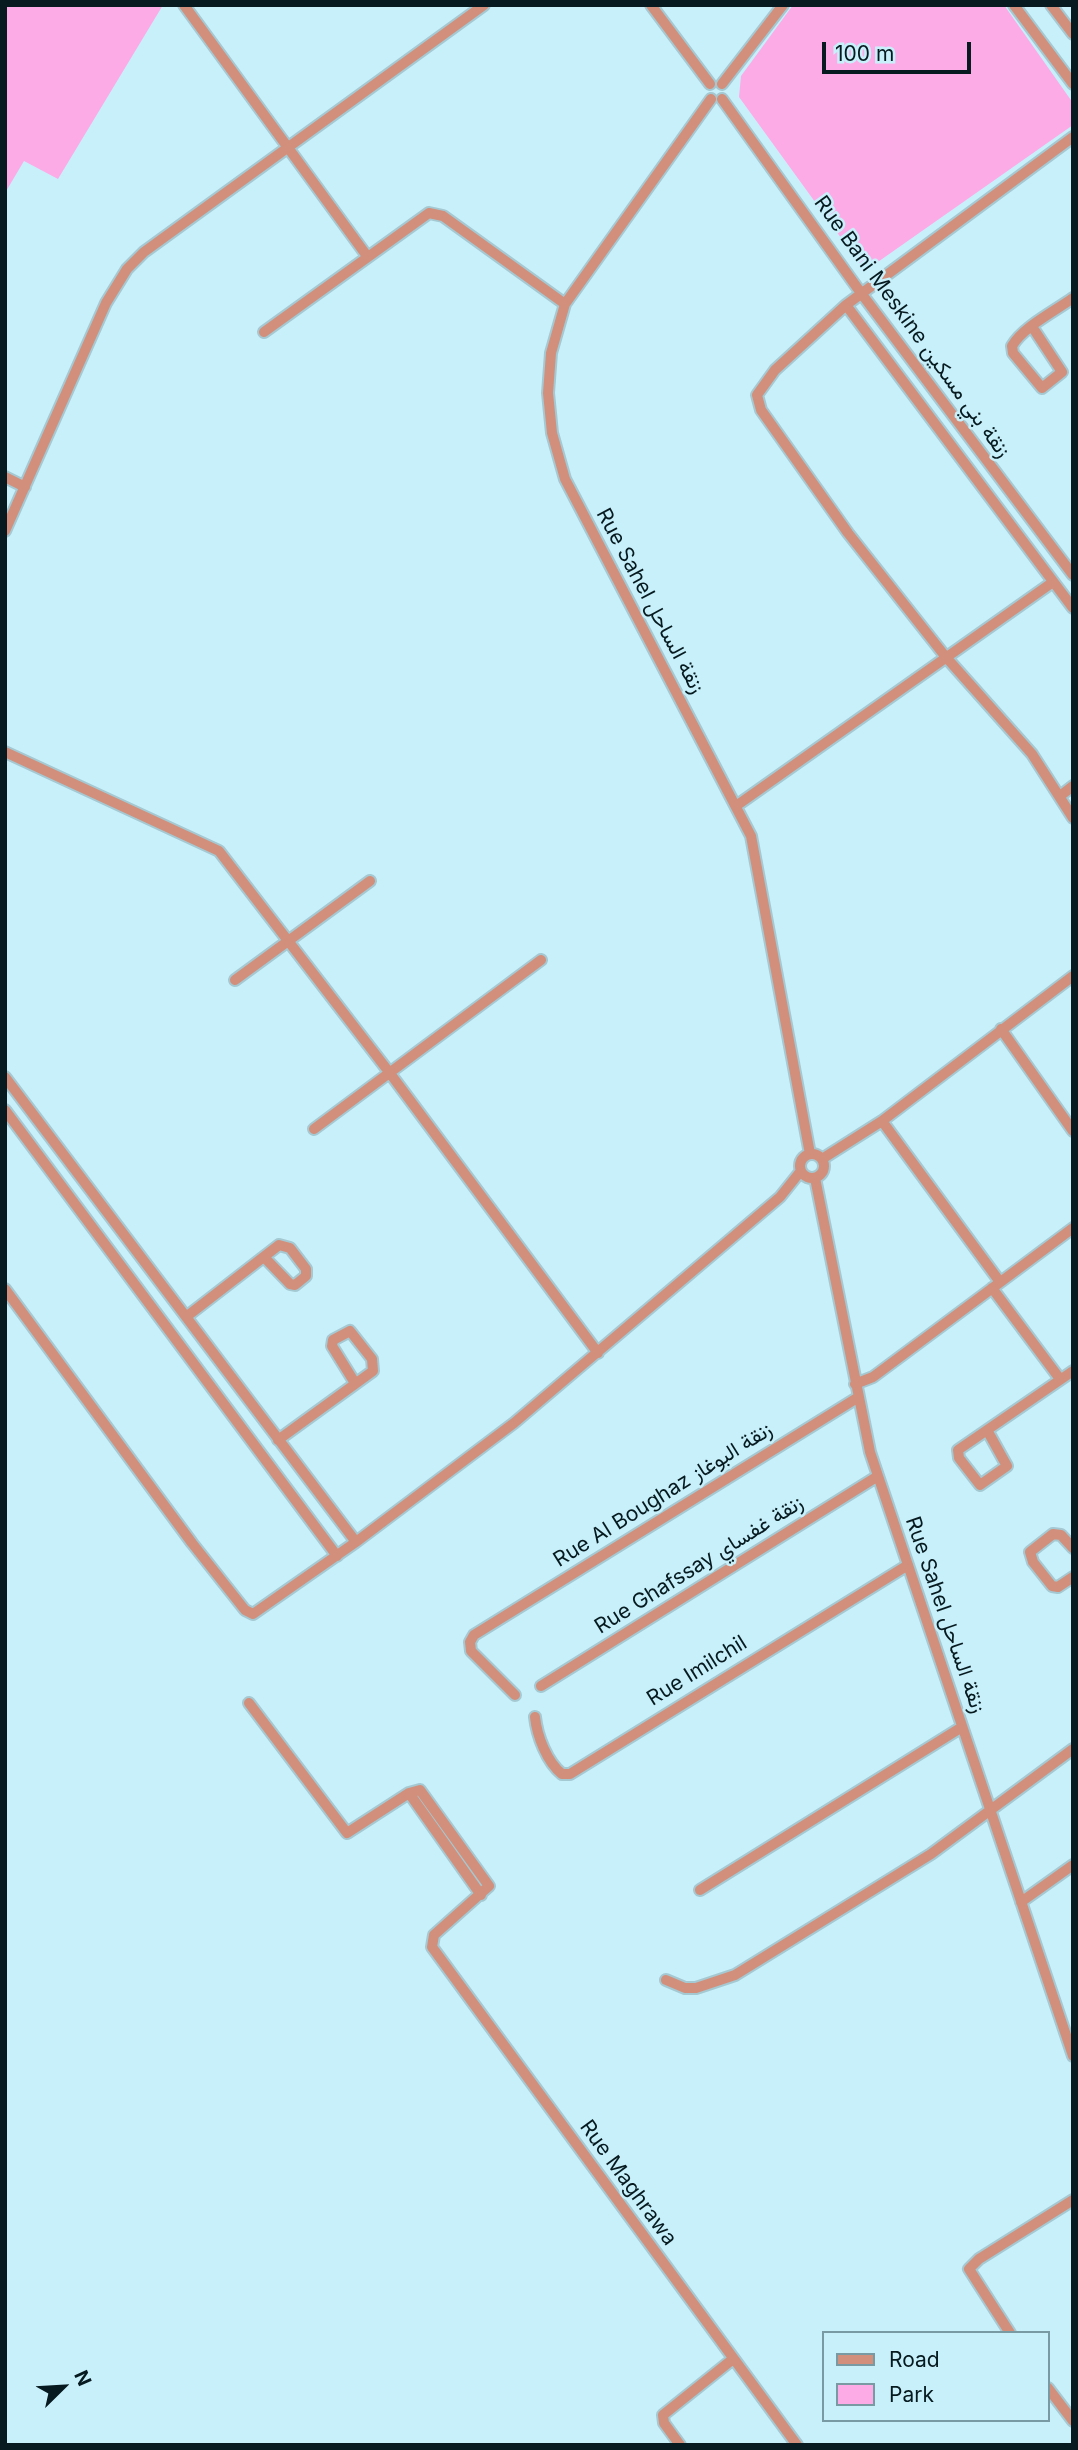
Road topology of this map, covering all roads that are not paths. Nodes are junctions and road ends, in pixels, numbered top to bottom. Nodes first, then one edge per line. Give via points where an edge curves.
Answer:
1 (184, 5) edge
2 (484, 5) edge
3 (651, 5) edge
4 (783, 5) edge
5 (1014, 5) edge
6 (1051, 5) edge
7 (1073, 34) edge
8 (716, 84) junction
9 (1073, 84) edge
10 (716, 99) junction
11 (1073, 137) edge
12 (288, 147) junction
13 (367, 256) junction
14 (861, 293) junction
15 (1073, 298) edge
16 (565, 304) junction
17 (846, 305) junction
18 (1032, 328) junction
19 (264, 332) dead end
20 (5, 477) edge
21 (25, 487) junction
22 (5, 531) edge
23 (1073, 575) edge
24 (1053, 582) junction
25 (1073, 608) edge
26 (945, 656) junction
27 (5, 752) edge
28 (1073, 786) edge
29 (1060, 796) junction
30 (736, 806) junction
31 (1073, 818) edge
32 (370, 881) dead end
33 (288, 941) junction
34 (541, 960) dead end
35 (1073, 976) edge
36 (235, 980) dead end
37 (1002, 1029) junction
38 (389, 1072) junction
39 (5, 1077) edge
40 (5, 1110) edge
41 (882, 1121) junction
42 (314, 1129) dead end
43 (1073, 1130) edge
44 (810, 1154) junction
45 (822, 1159) junction
46 (800, 1172) junction
47 (815, 1178) junction
48 (1073, 1228) edge
49 (264, 1257) dead end
50 (148, 1265) junction
51 (131, 1277) junction
52 (996, 1285) junction
53 (5, 1289) edge
54 (186, 1317) junction
55 (598, 1353) junction
56 (1073, 1371) edge
57 (1060, 1379) junction
58 (355, 1383) junction
59 (855, 1384) junction
60 (857, 1398) junction
61 (987, 1430) junction
62 (278, 1440) junction
63 (878, 1476) junction
64 (356, 1542) junction
65 (1073, 1548) edge
66 (337, 1556) junction
67 (908, 1565) junction
68 (1073, 1577) edge
69 (541, 1686) dead end
70 (515, 1695) dead end
71 (249, 1703) dead end
72 (535, 1717) dead end
73 (962, 1727) junction
74 (1073, 1749) edge
75 (990, 1811) junction
76 (1073, 1865) edge
77 (700, 1890) dead end
78 (1021, 1902) junction
79 (666, 1980) dead end
80 (1073, 2056) edge
81 (1073, 2200) edge
82 (1009, 2331) edge
83 (733, 2359) junction
84 (1050, 2391) edge
85 (1073, 2421) edge
86 (680, 2445) edge
87 (797, 2445) edge

1 - 12 street
2 - 12 street
3 - 8 street
4 - 8 street
5 - 9 street
6 - 7 street
8 - 10 street via 707,94
8 - 10 street via 726,92
10 - 14 street, Rue Bani Meskine زنقة بني مسكين
10 - 16 street, Rue Sahel زنقة الساحل
11 - 14 street
12 - 13 street
12 - 21 street via 127,269 106,303
13 - 16 street via 422,216 436,213
13 - 19 street
14 - 17 street
14 - 23 street, Rue Bani Meskine زنقة بني مسكين
15 - 18 street
16 - 30 street, Rue Sahel زنقة الساحل via 549,372 556,455 585,520
17 - 24 street
17 - 26 street via 767,379 758,402 848,533
18 - 18 street via 1015,341 1012,350 1042,388 1062,372
20 - 21 street
21 - 22 street
24 - 25 street
24 - 26 street
26 - 29 street via 1032,754
26 - 30 street
27 - 33 street via 212,846
28 - 29 street
29 - 31 street
30 - 44 street, Rue Sahel زنقة الساحل via 755,849
32 - 33 street
33 - 36 street
33 - 38 street
34 - 38 street
35 - 37 street
37 - 41 street
37 - 43 street
38 - 42 street
38 - 55 street
39 - 50 street
40 - 51 street
41 - 45 street
41 - 52 street
44 - 45 street
44 - 46 street via 800,1160
45 - 47 street via 824,1169
46 - 47 street
46 - 55 street via 780,1197
47 - 59 street, Rue Sahel زنقة الساحل
48 - 52 street
49 - 54 street
50 - 51 street
50 - 54 street
51 - 66 street
52 - 57 street
52 - 59 street via 873,1377
53 - 66 street via 192,1544 248,1612 259,1611
54 - 62 street
55 - 64 street
56 - 57 street
57 - 61 street
58 - 58 street via 372,1372 374,1365 350,1331 333,1340 332,1346
58 - 62 street
59 - 60 street, Rue Sahel زنقة الساحل
60 - 63 street, Rue Sahel زنقة الساحل
60 - 70 street, Rue Al Boughaz زنقة البوغاز via 471,1638 470,1647
61 - 61 street via 1007,1466 980,1485 957,1453
62 - 64 street
63 - 67 street, Rue Sahel زنقة الساحل
63 - 69 street, Rue Ghafssay زنقة غفساي
64 - 66 street
65 - 68 street via 1061,1535 1053,1534 1030,1552 1055,1587
67 - 72 street, Rue Imilchil via 570,1774 562,1774 554,1765
67 - 73 street, Rue Sahel زنقة الساحل
71 - 83 street, Rue Maghrawa via 347,1833 409,1793 423,1792 489,1888 431,1942
73 - 75 street, Rue Sahel زنقة الساحل
73 - 77 street
74 - 75 street
75 - 78 street, Rue Sahel زنقة الساحل
75 - 79 street via 930,1854 735,1975 696,1988
76 - 78 street
78 - 80 street, Rue Sahel زنقة الساحل
81 - 82 street via 969,2269
83 - 86 street via 663,2415
83 - 87 street, Rue Maghrawa
84 - 85 street

